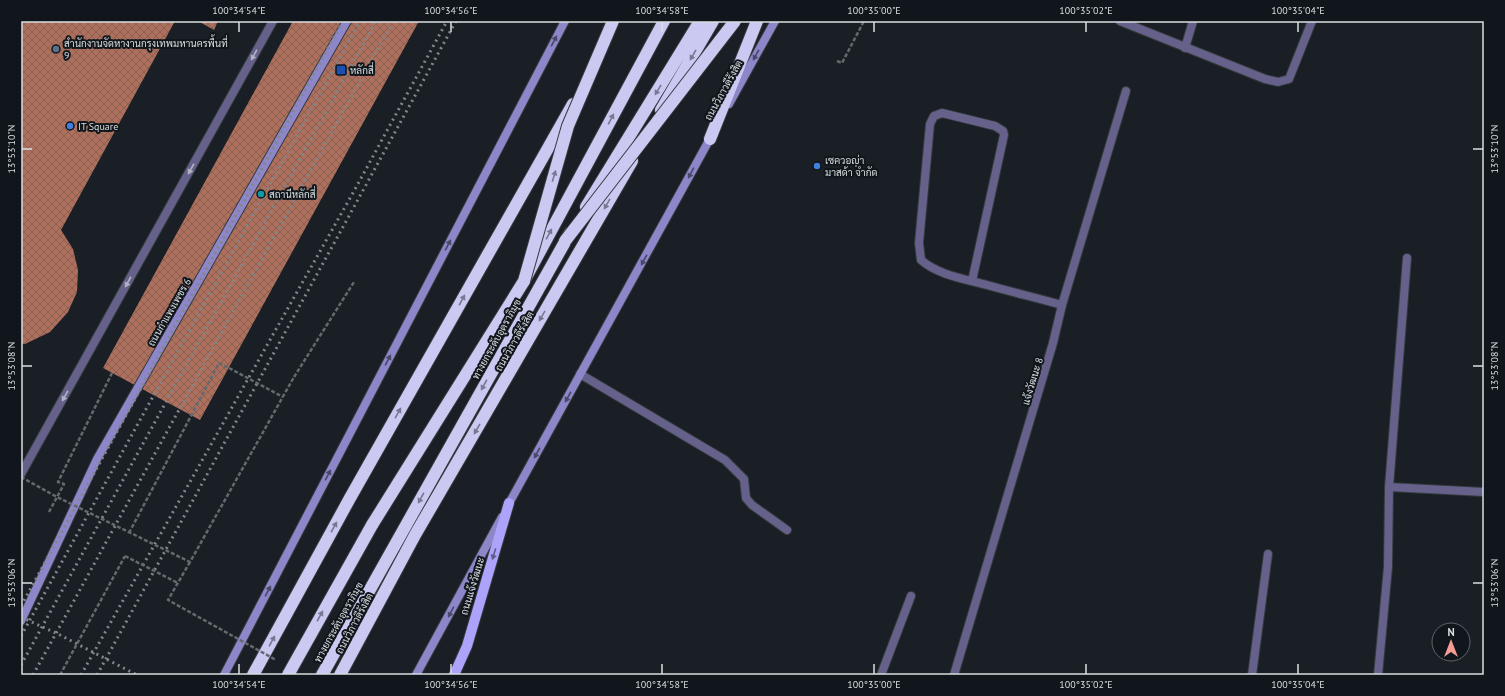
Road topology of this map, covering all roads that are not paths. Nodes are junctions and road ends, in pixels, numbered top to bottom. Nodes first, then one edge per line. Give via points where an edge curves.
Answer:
1 (273, 21) edge
2 (348, 21) edge
3 (565, 21) edge
4 (613, 21) edge
5 (620, 21) edge
6 (664, 21) edge
7 (700, 21) edge
8 (713, 21) edge
9 (735, 21) edge
10 (757, 21) edge
11 (775, 21) edge
12 (1120, 21) edge
13 (1193, 21) edge
14 (1312, 21) edge
15 (1185, 48) junction
16 (1126, 91) dead end
17 (710, 139) junction
18 (565, 241) junction
19 (1407, 258) dead end
20 (524, 281) junction
21 (972, 281) junction
22 (1062, 305) junction
23 (580, 374) junction
24 (21, 476) edge
25 (1389, 487) junction
26 (1484, 492) edge
27 (509, 504) junction
28 (787, 530) dead end
29 (1268, 554) dead end
30 (912, 596) dead end
31 (21, 621) edge
32 (224, 675) edge
33 (253, 675) edge
34 (288, 675) edge
35 (322, 675) edge
36 (340, 675) edge
37 (416, 675) edge
38 (454, 675) edge
39 (882, 675) edge
40 (954, 675) edge
41 (1252, 675) edge
42 (1378, 675) edge

1 -> 24 street
2 - 31 main road, ถนนกำแพงเพชร 6 via 97,459
32 -> 3 main road
20 -> 4 highway, bridge via 568,126
33 -> 5 highway via 350,498
20 -> 6 highway, ทางยกระดับอุตราภิมุข, bridge
7 -> 18 highway, ทางยกระดับอุตราภิมุข, bridge
8 -> 36 highway, ถนนวิภาวดีรังสิต via 419,529
9 - 18 highway, bridge
10 - 17 highway
11 -> 17 main road, ถนนวิภาวดีรังสิต
12 - 15 street
13 - 15 street
14 - 15 street via 1289,79 1278,82
16 - 22 street, แจ้งวัฒนะ 8
17 -> 23 main road, ถนนวิภาวดีรังสิต
18 -> 35 highway, ทางยกระดับอุตราภิมุข
19 - 25 street
34 -> 20 highway, ทางยกระดับอุตราภิมุข, bridge via 372,524
21 - 21 street via 1004,135 1003,131 995,126 942,113 934,116 930,124 918,252 921,260 929,268
21 - 22 street
22 - 40 street, แจ้งวัฒนะ 8 via 1051,351
23 -> 27 main road, ถนนวิภาวดีรังสิต
23 - 28 street via 725,460 744,479 746,498 752,505
25 - 26 street
25 - 42 street via 1388,567
27 -> 37 main road, ถนนวิภาวดีรังสิต
27 -> 38 main road, ถนนแจ้งวัฒนะ via 467,646
29 - 41 street
30 - 39 street

